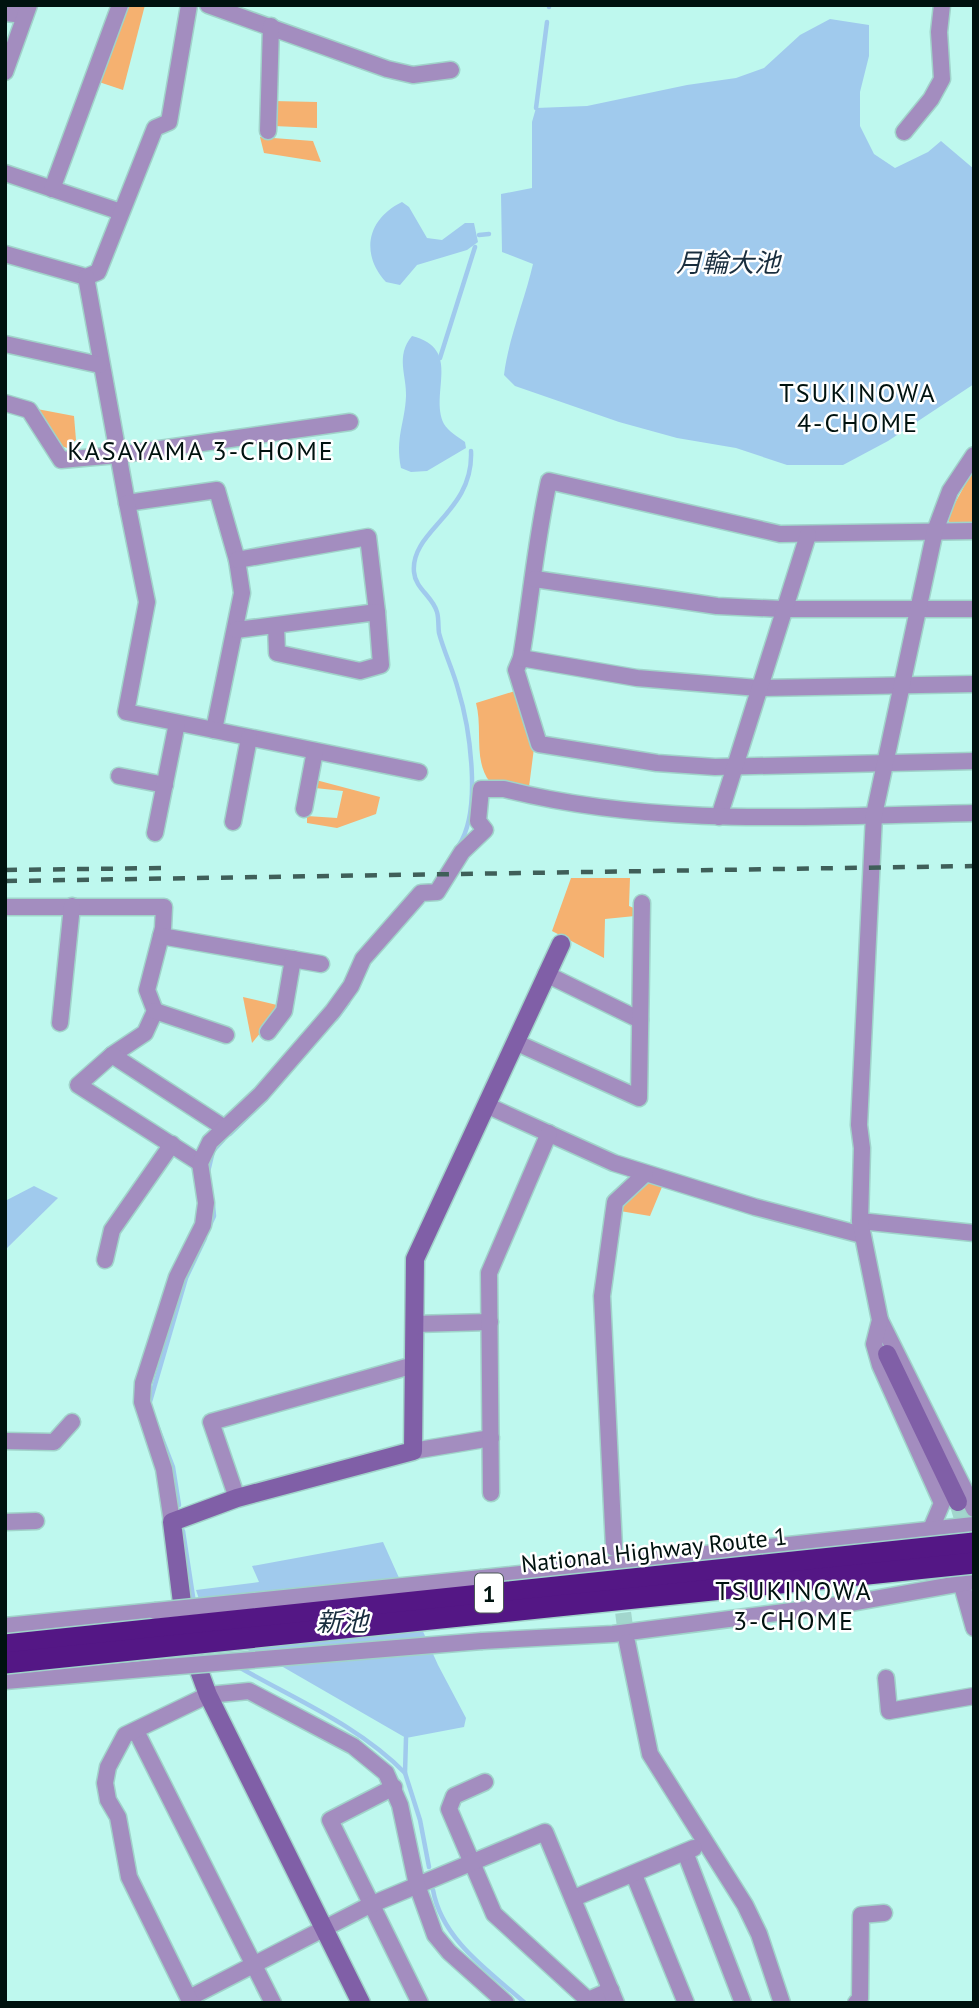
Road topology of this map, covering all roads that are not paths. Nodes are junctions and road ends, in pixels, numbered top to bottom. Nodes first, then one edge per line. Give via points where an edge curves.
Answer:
1 (120, 5) edge
2 (189, 5) edge
3 (208, 5) edge
4 (942, 5) edge
5 (27, 10) edge
6 (5, 13) edge
7 (271, 26) junction
8 (452, 70) dead end
9 (5, 72) edge
10 (268, 131) dead end
11 (904, 132) dead end
12 (5, 173) edge
13 (52, 189) junction
14 (121, 212) junction
15 (5, 254) edge
16 (86, 277) junction
17 (5, 344) edge
18 (100, 365) junction
19 (5, 403) edge
20 (350, 422) dead end
21 (117, 455) junction
22 (973, 456) edge
23 (127, 503) junction
24 (935, 531) junction
25 (974, 531) edge
26 (808, 535) junction
27 (237, 560) junction
28 (535, 579) junction
29 (782, 609) junction
30 (974, 610) edge
31 (916, 611) junction
32 (377, 612) junction
33 (276, 625) junction
34 (236, 630) junction
35 (522, 658) junction
36 (974, 684) edge
37 (901, 685) junction
38 (758, 688) junction
39 (177, 723) junction
40 (214, 730) junction
41 (249, 738) junction
42 (315, 751) junction
43 (974, 761) edge
44 (885, 762) junction
45 (736, 766) junction
46 (419, 772) dead end
47 (119, 776) dead end
48 (164, 785) junction
49 (304, 809) dead end
50 (974, 813) edge
51 (874, 815) junction
52 (719, 817) junction
53 (233, 822) dead end
54 (155, 834) dead end
55 (642, 903) dead end
56 (72, 906) junction
57 (5, 907) edge
58 (161, 936) junction
59 (561, 944) dead end
60 (293, 959) junction
61 (321, 964) dead end
62 (546, 974) junction
63 (155, 1011) junction
64 (640, 1020) junction
65 (60, 1023) dead end
66 (268, 1032) dead end
67 (226, 1035) dead end
68 (515, 1042) junction
69 (112, 1055) junction
70 (486, 1105) junction
71 (223, 1127) junction
72 (550, 1133) junction
73 (172, 1144) junction
74 (200, 1163) junction
75 (645, 1174) junction
76 (861, 1228) junction
77 (974, 1233) edge
78 (105, 1260) dead end
79 (880, 1320) junction
80 (490, 1322) junction
81 (414, 1324) junction
82 (887, 1354) joint
83 (414, 1365) junction
84 (608, 1393) junction
85 (72, 1422) dead end
86 (491, 1438) junction
87 (5, 1441) edge
88 (413, 1451) junction
89 (491, 1493) dead end
90 (237, 1498) junction
91 (966, 1506) edge
92 (36, 1521) dead end
93 (172, 1521) junction
94 (5, 1522) edge
95 (974, 1525) edge
96 (931, 1529) junction
97 (974, 1543) edge
98 (614, 1548) dead end
99 (974, 1563) edge
100 (607, 1564) junction
101 (624, 1564) junction
102 (967, 1581) edge
103 (5, 1626) edge
104 (974, 1628) edge
105 (624, 1636) junction
106 (5, 1645) edge
107 (5, 1663) edge
108 (886, 1678) dead end
109 (5, 1681) edge
110 (208, 1695) junction
111 (974, 1696) edge
112 (136, 1731) junction
113 (485, 1782) dead end
114 (394, 1787) junction
115 (706, 1842) junction
116 (685, 1852) junction
117 (472, 1862) junction
118 (634, 1875) junction
119 (417, 1885) junction
120 (574, 1898) junction
121 (370, 1905) junction
122 (884, 1913) dead end
123 (325, 1930) junction
124 (254, 1965) junction
125 (613, 1996) edge
126 (190, 2000) edge
127 (504, 2001) edge
128 (273, 2003) edge
129 (361, 2003) edge
130 (420, 2003) edge
131 (686, 2003) edge
132 (743, 2003) edge
133 (782, 2003) edge
134 (856, 2003) edge

1 - 13 street
2 - 14 street via 169,122 155,128
3 - 7 street
4 - 11 street via 942,79
5 - 6 street
5 - 9 street
7 - 8 street via 400,72
7 - 10 street
12 - 13 street
13 - 14 street
14 - 16 street via 98,272
15 - 16 street
16 - 18 street
17 - 18 street
18 - 21 street
19 - 21 street via 29,410 61,460
20 - 21 street
21 - 23 street
22 - 24 street via 950,491
23 - 27 street via 217,490
23 - 39 street via 147,602 126,712
24 - 25 street
24 - 26 street
24 - 31 street
26 - 28 street via 780,534 549,481
26 - 29 street
27 - 32 street via 368,537
27 - 34 street via 242,593
28 - 29 street via 717,606
28 - 35 street
29 - 31 street
29 - 38 street
30 - 31 street
31 - 37 street
32 - 33 street
32 - 33 street via 381,665 360,671 276,653
33 - 34 street
34 - 40 street
35 - 38 street via 637,678
35 - 45 street via 516,670 539,744 657,762
36 - 37 street
37 - 38 street
37 - 44 street
38 - 45 street
39 - 40 street
39 - 48 street
40 - 41 street
41 - 42 street
41 - 53 street
42 - 46 street
42 - 49 street
43 - 44 street
44 - 45 street
44 - 51 street
45 - 52 street
47 - 48 street
48 - 54 street
50 - 51 street
51 - 52 street
51 - 76 street via 859,1125
52 - 71 street via 625,810 481,789 478,821 485,830 462,852 437,892 421,893 382,934 333,1011 261,1094
55 - 64 street
56 - 57 street
56 - 58 street via 164,907
56 - 65 street
58 - 60 street
58 - 63 street via 147,990
59 - 62 street
60 - 61 street
60 - 66 street via 284,1011
62 - 64 street
62 - 68 street
63 - 67 street
63 - 69 street via 145,1032
64 - 68 street via 639,1098
68 - 70 street
69 - 71 street
69 - 73 street via 78,1085
70 - 72 street
70 - 81 street via 415,1259
71 - 74 street
72 - 75 street
72 - 80 street via 489,1273
73 - 74 street
73 - 78 street via 112,1230
74 - 93 street via 206,1203 203,1225 177,1277 143,1383 142,1402 164,1469
75 - 76 street via 755,1208
75 - 84 street via 615,1202 602,1296
76 - 77 street
76 - 79 street
79 - 82 street
79 - 91 street
79 - 96 street via 874,1344 880,1366 942,1503
80 - 81 street
80 - 86 street
81 - 83 street
82 - 91 street
83 - 88 street
83 - 90 street via 211,1422
84 - 98 street
84 - 100 street via 597,1395
84 - 101 street via 616,1392
85 - 87 street via 54,1442
86 - 88 street
86 - 89 street
88 - 90 street
90 - 93 street
92 - 94 street
93 - 110 street via 186,1635
95 - 96 street
96 - 101 street
97 - 106 highway, National Highway Route 1 / 1, bridge
99 - 107 highway, National Highway Route 1 / 1, bridge
100 - 101 street
100 - 103 street, bridge
102 - 104 street
102 - 105 street via 846,1604
105 - 109 street, bridge via 482,1641
105 - 115 street via 635,1727 643,1726 650,1754
108 - 111 street via 890,1711
110 - 112 street
110 - 114 street via 249,1690 353,1746 386,1773
110 - 123 street
112 - 124 street
112 - 126 street via 125,1735 108,1767 108,1800 118,1817 129,1877
113 - 117 street via 454,1796 449,1809
114 - 119 street
114 - 121 street via 330,1820
115 - 116 street
115 - 133 street via 754,1924
116 - 118 street
116 - 132 street
117 - 119 street
117 - 120 street via 545,1832
117 - 125 street via 494,1914 588,2000
118 - 120 street
118 - 131 street
119 - 121 street
119 - 127 street via 435,1935
120 - 125 street
121 - 123 street
121 - 130 street
122 - 134 street via 861,1915 860,1999
123 - 124 street
123 - 129 street
124 - 126 street
124 - 128 street

